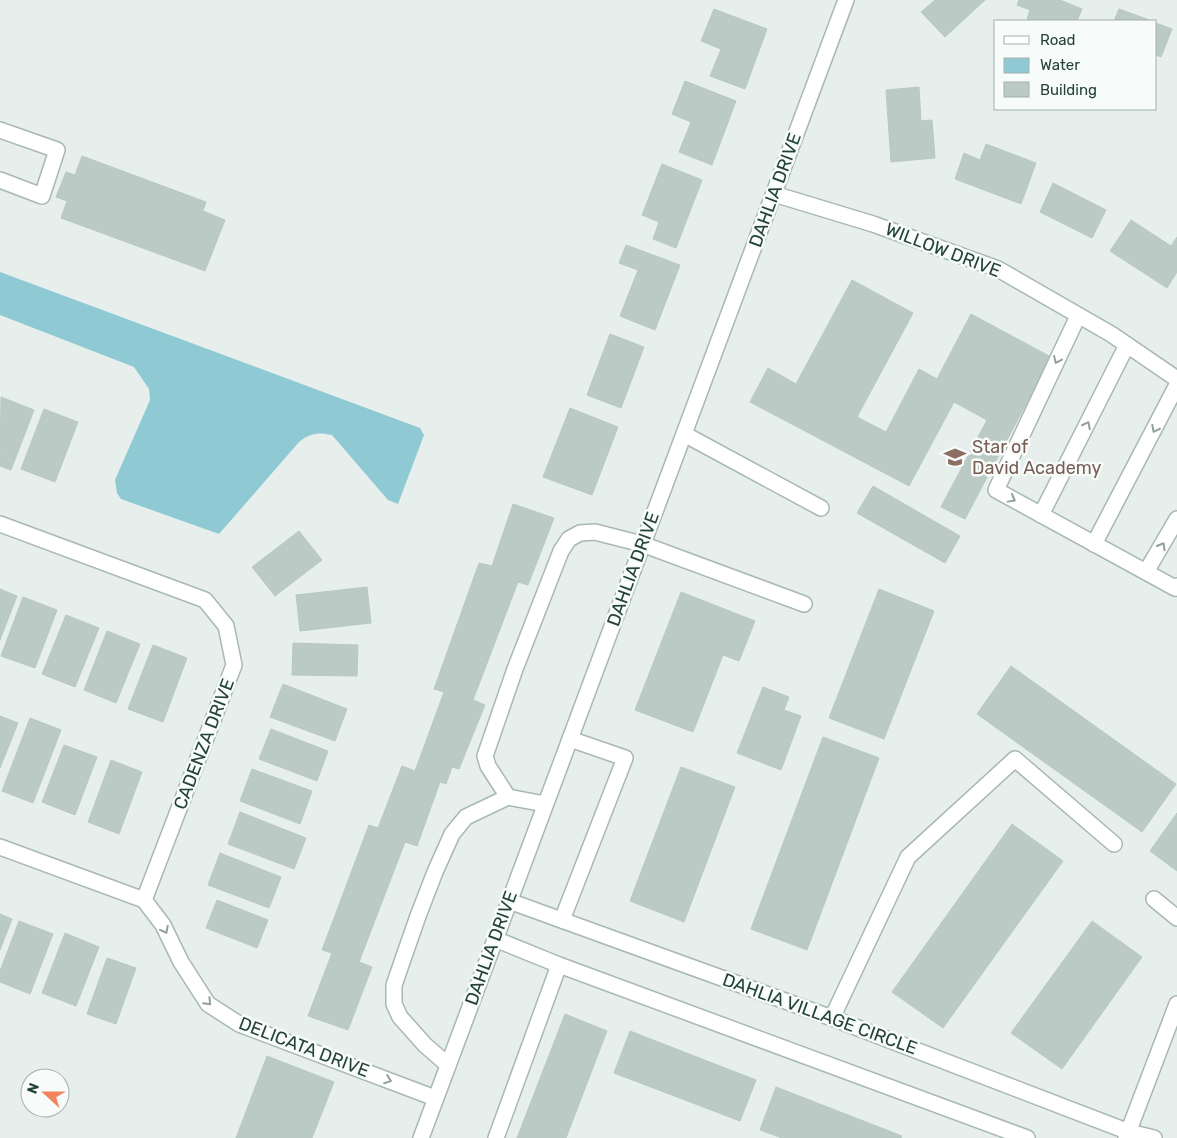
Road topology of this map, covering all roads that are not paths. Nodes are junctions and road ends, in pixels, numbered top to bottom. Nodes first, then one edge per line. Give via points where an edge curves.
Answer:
1 (846, 0) edge
2 (0, 130) edge
3 (0, 180) edge
4 (774, 194) junction
5 (1078, 316) junction
6 (1127, 346) junction
7 (1177, 379) edge
8 (1177, 385) edge
9 (684, 434) junction
10 (821, 508) dead end
11 (1041, 515) junction
12 (1177, 519) edge
13 (0, 524) edge
14 (642, 544) junction
15 (1094, 544) junction
16 (1146, 572) junction
17 (1177, 586) edge
18 (804, 604) dead end
19 (570, 739) junction
20 (508, 797) junction
21 (546, 804) junction
22 (1114, 844) dead end
23 (0, 847) edge
24 (1154, 899) dead end
25 (144, 900) junction
26 (509, 901) junction
27 (1177, 918) edge
28 (562, 920) junction
29 (495, 939) junction
30 (559, 965) junction
31 (1177, 1004) edge
32 (832, 1018) junction
33 (448, 1065) junction
34 (435, 1098) junction
35 (1127, 1135) edge
36 (421, 1138) edge
37 (496, 1138) edge
38 (1027, 1138) edge
39 (1154, 1138) edge

1 - 4 street, DAHLIA DRIVE
2 - 3 street via 57,150 42,196
4 - 5 street, WILLOW DRIVE via 873,224 998,269
4 - 9 street, DAHLIA DRIVE
5 - 6 street, WILLOW DRIVE
5 -> 11 street via 996,490
6 - 7 street, WILLOW DRIVE
11 -> 6 street
8 -> 15 street
9 - 10 street
9 - 14 street, DAHLIA DRIVE
11 - 15 street
16 -> 12 street
13 - 25 street, CADENZA DRIVE via 205,600 226,626 234,666
14 - 18 street
14 - 19 street, DAHLIA DRIVE
14 - 20 street via 595,532 580,533 569,539 561,551 485,756
15 - 16 street
16 - 17 street via 1175,588
19 - 21 street, DAHLIA DRIVE
19 - 28 street via 625,758
20 - 21 street
20 - 33 street via 466,817 452,834 394,985 394,1004 400,1017
21 - 26 street, DAHLIA DRIVE
22 - 32 street via 1015,759 908,857
23 - 25 street
24 - 27 street
25 -> 34 street, DELICATA DRIVE via 163,925 180,962 208,1004 239,1024
26 - 28 street, DAHLIA VILLAGE CIRCLE
26 - 29 street, DAHLIA DRIVE
28 - 32 street, DAHLIA VILLAGE CIRCLE
29 - 30 street
29 - 33 street, DAHLIA DRIVE
30 - 37 street
30 - 38 street
31 - 35 street
32 - 35 street, DAHLIA VILLAGE CIRCLE
33 - 34 street, DAHLIA DRIVE
34 - 36 street, DAHLIA DRIVE
35 - 39 street, DAHLIA VILLAGE CIRCLE

